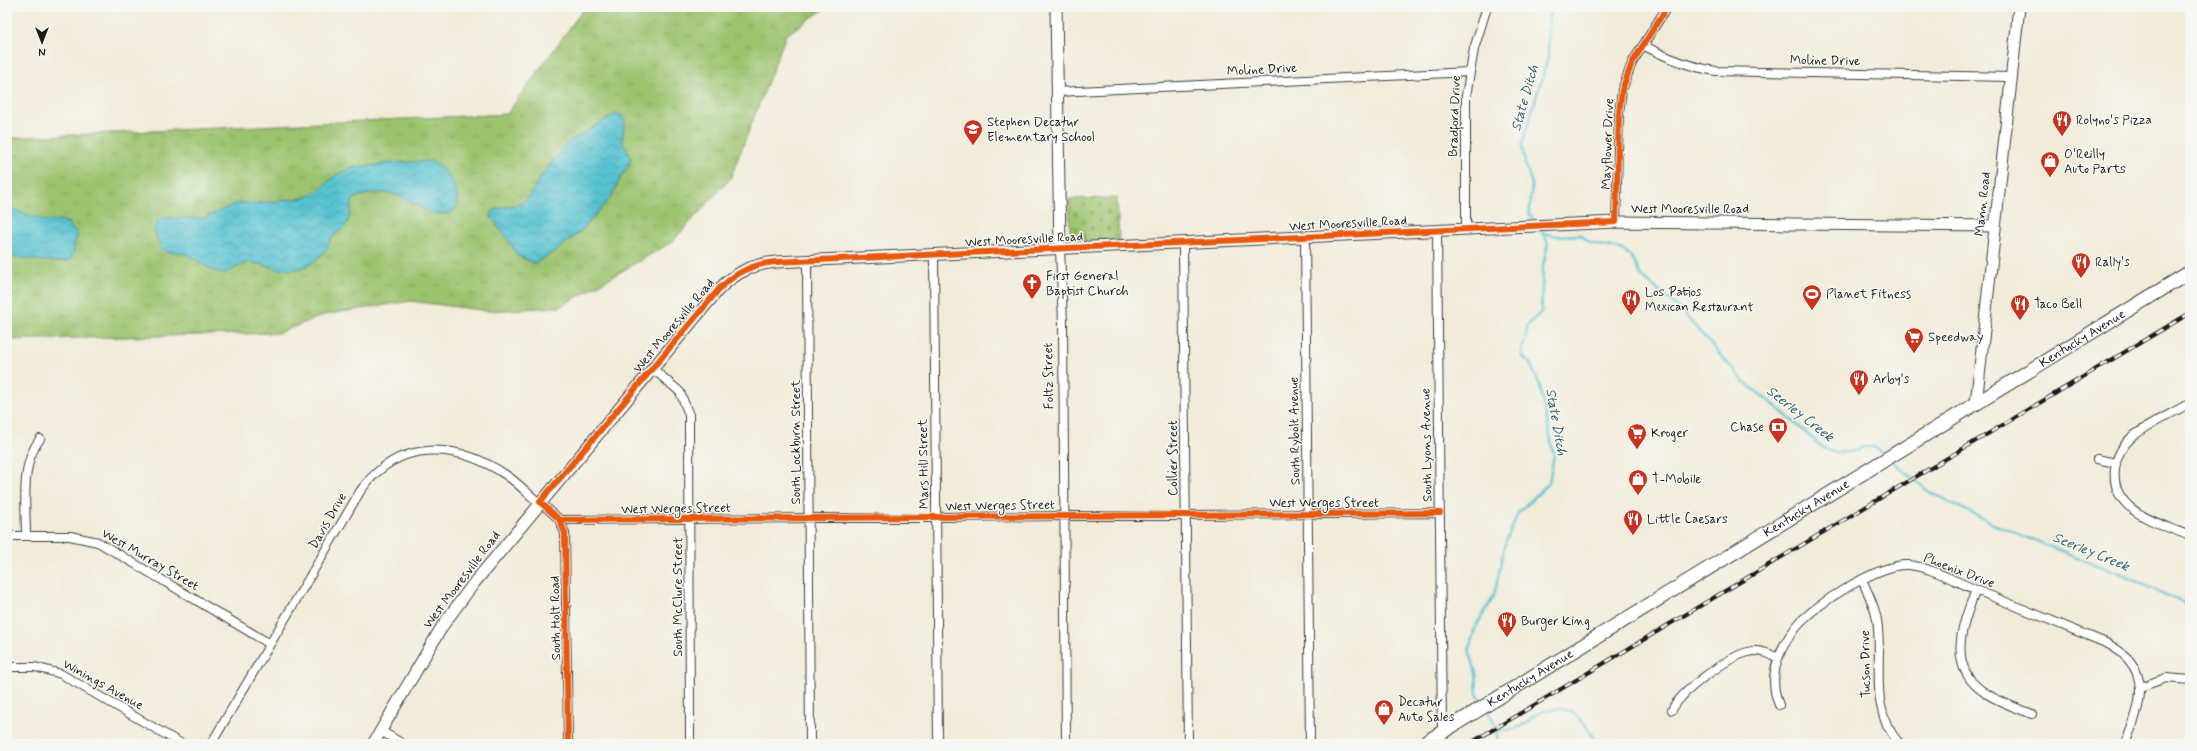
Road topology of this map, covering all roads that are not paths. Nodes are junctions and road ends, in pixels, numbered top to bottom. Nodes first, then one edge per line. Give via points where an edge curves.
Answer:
1 (1056, 7) edge
2 (1487, 7) edge
3 (1667, 7) edge
4 (2019, 7) edge
5 (1643, 45) junction
6 (1468, 72) junction
7 (2011, 78) junction
8 (1057, 92) junction
9 (1616, 222) junction
10 (1995, 226) junction
11 (1466, 229) junction
12 (1437, 230) junction
13 (1305, 237) junction
14 (1183, 243) junction
15 (1060, 249) junction
16 (934, 255) junction
17 (807, 260) junction
18 (2190, 272) edge
19 (652, 368) junction
20 (2190, 403) edge
21 (1976, 404) junction
22 (40, 439) dead end
23 (2097, 459) dead end
24 (2116, 463) junction
25 (540, 502) junction
26 (1440, 513) junction
27 (1308, 514) junction
28 (1186, 515) junction
29 (1065, 516) junction
30 (808, 518) junction
31 (936, 518) junction
32 (689, 519) junction
33 (560, 520) junction
34 (7, 536) edge
35 (26, 536) junction
36 (2190, 536) edge
37 (1862, 580) junction
38 (1976, 590) junction
39 (270, 644) junction
40 (1778, 658) junction
41 (7, 667) edge
42 (2190, 680) edge
43 (2140, 687) junction
44 (1779, 705) dead end
45 (1672, 710) dead end
46 (2032, 714) dead end
47 (381, 731) junction
48 (1442, 732) junction
49 (182, 744) edge
50 (211, 744) edge
51 (373, 744) edge
52 (403, 744) edge
53 (568, 744) edge
54 (690, 744) edge
55 (810, 744) edge
56 (938, 744) edge
57 (1066, 744) edge
58 (1188, 744) edge
59 (1310, 744) edge
60 (1423, 744) edge
61 (1900, 744) edge
62 (2125, 744) edge

1 - 8 main road, Foltz Street
2 - 6 street, Bradford Drive
3 - 5 street, Mayflower Drive
4 - 7 main road, Mann Road
5 - 7 street, Moline Drive via 1674,61 1716,71
5 - 9 street, Mayflower Drive via 1627,74 1620,101
6 - 8 street, Moline Drive
6 - 11 street, Bradford Drive via 1465,112
7 - 10 main road, Mann Road
8 - 15 main road, Foltz Street
9 - 10 main road, West Mooresville Road
9 - 11 main road, West Mooresville Road
10 - 21 main road, Mann Road
11 - 12 main road, West Mooresville Road
12 - 13 main road, West Mooresville Road
12 - 26 street, South Lyons Avenue
13 - 14 main road, West Mooresville Road
13 - 27 street, South Rybolt Avenue
14 - 15 main road, West Mooresville Road
14 - 28 street, Collier Street
15 - 16 main road, West Mooresville Road
15 - 29 street, Foltz Street
16 - 17 main road, West Mooresville Road
16 - 31 street, Mars Hill Street
17 - 19 main road, West Mooresville Road via 764,263 747,268 732,277
17 - 30 street, South Lockburn Street
18 - 21 main road, Kentucky Avenue
19 - 25 main road, West Mooresville Road
19 - 32 street, South McClure Street via 680,392 689,414
20 - 24 street via 2132,438 2122,449
21 - 48 main road, Kentucky Avenue
22 - 35 street via 32,451 28,468
23 - 24 street
24 - 36 street via 2115,482 2128,506 2143,517
25 - 33 street
25 - 39 street, Davis Drive via 507,476 465,454 447,450 424,450 395,460 373,475 361,490
25 - 47 main road, West Mooresville Road via 443,624
26 - 27 street, West Werges Street
26 - 48 street, South Lyons Avenue
27 - 28 street, West Werges Street
27 - 59 street, South Rybolt Avenue
28 - 29 street, West Werges Street
28 - 58 street, Collier Street
29 - 31 street, West Werges Street
29 - 57 street, Foltz Street
30 - 31 street, West Werges Street
30 - 32 street, West Werges Street
30 - 55 street, South Lockburn Street
31 - 56 street, Mars Hill Street
32 - 33 street, West Werges Street
32 - 54 street, South McClure Street
33 - 53 street, South Holt Road via 566,546
34 - 35 street, West Murray Street
35 - 39 street, West Murray Street via 74,537 98,542
37 - 38 street, Phoenix Drive via 1881,569 1908,565
37 - 40 street, Phoenix Drive via 1805,617 1786,640
37 - 61 street, Tucson Drive via 1874,606 1877,620 1880,708 1887,726
38 - 43 street, Phoenix Drive via 2116,648 2132,665
38 - 46 street via 1960,636 1961,655 1966,670 1985,694
39 - 50 street, Davis Drive
40 - 44 street, Phoenix Drive via 1773,682
40 - 45 street via 1756,651 1739,655 1684,693
41 - 49 street, Winings Avenue via 35,667 61,674
42 - 43 street via 2162,679
43 - 62 street via 2138,711
47 - 51 main road, West Mooresville Road
47 - 52 street
48 - 60 main road, Kentucky Avenue

